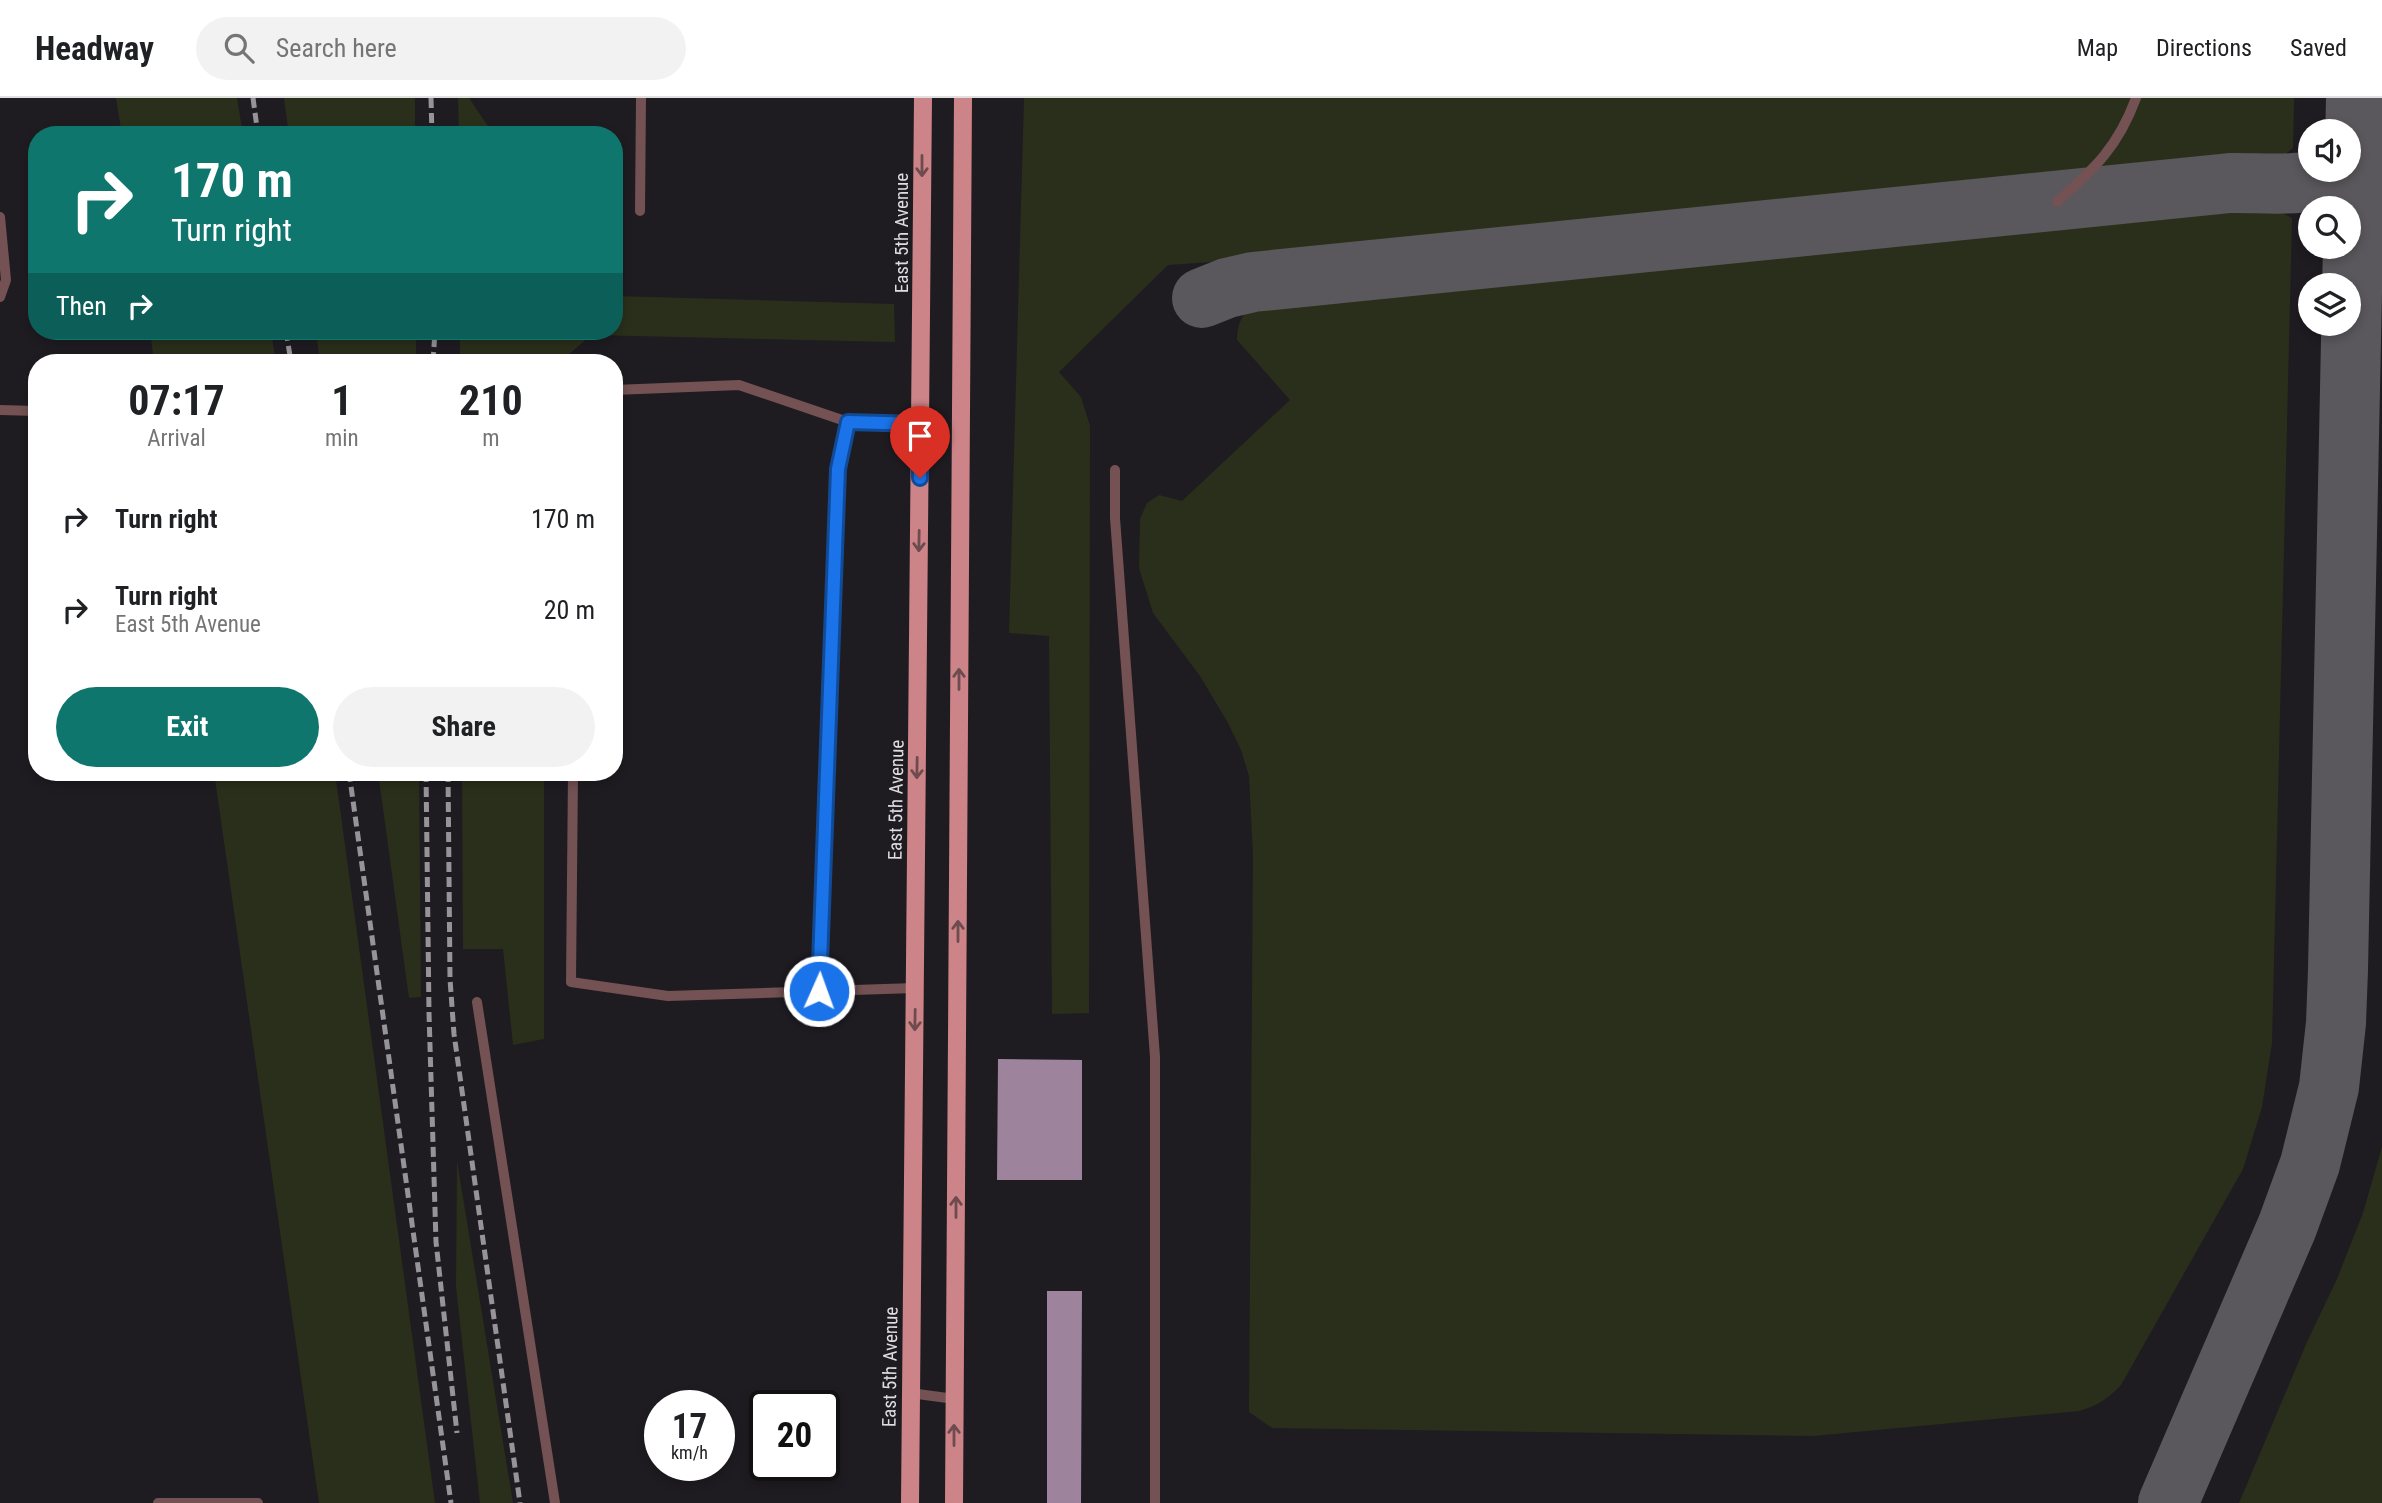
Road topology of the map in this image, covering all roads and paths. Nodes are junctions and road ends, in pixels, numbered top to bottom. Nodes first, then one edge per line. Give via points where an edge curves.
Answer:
1 (641, 98) edge
2 (923, 98) edge
3 (963, 98) edge
4 (2136, 98) edge
5 (2057, 202) dead end
6 (640, 211) dead end
7 (0, 217) edge
8 (0, 297) edge
9 (623, 390) edge
10 (0, 410) edge
11 (28, 411) edge
12 (848, 422) junction
13 (920, 424) junction
14 (1115, 470) dead end
15 (573, 781) edge
16 (915, 988) junction
17 (819, 991) junction
18 (477, 1002) dead end
19 (911, 1393) junction
20 (955, 1399) junction
21 (158, 1503) edge
22 (258, 1503) edge
23 (555, 1503) edge
24 (910, 1503) edge
25 (954, 1503) edge
26 (1155, 1503) edge

1 - 6 lane
2 -> 13 main road, East 5th Avenue
20 -> 3 main road
4 - 5 lane via 2105,157
7 - 8 lane via 6,280
9 - 12 lane via 739,385
10 - 11 lane
12 - 13 lane
12 - 17 lane via 838,469
13 -> 16 main road, East 5th Avenue
14 - 26 lane via 1155,1057
15 - 17 lane via 571,982 668,996
16 - 17 lane
16 -> 19 main road, East 5th Avenue
18 - 23 lane
19 - 20 lane
19 - 24 main road, East 5th Avenue
25 -> 20 main road
21 - 22 lane

